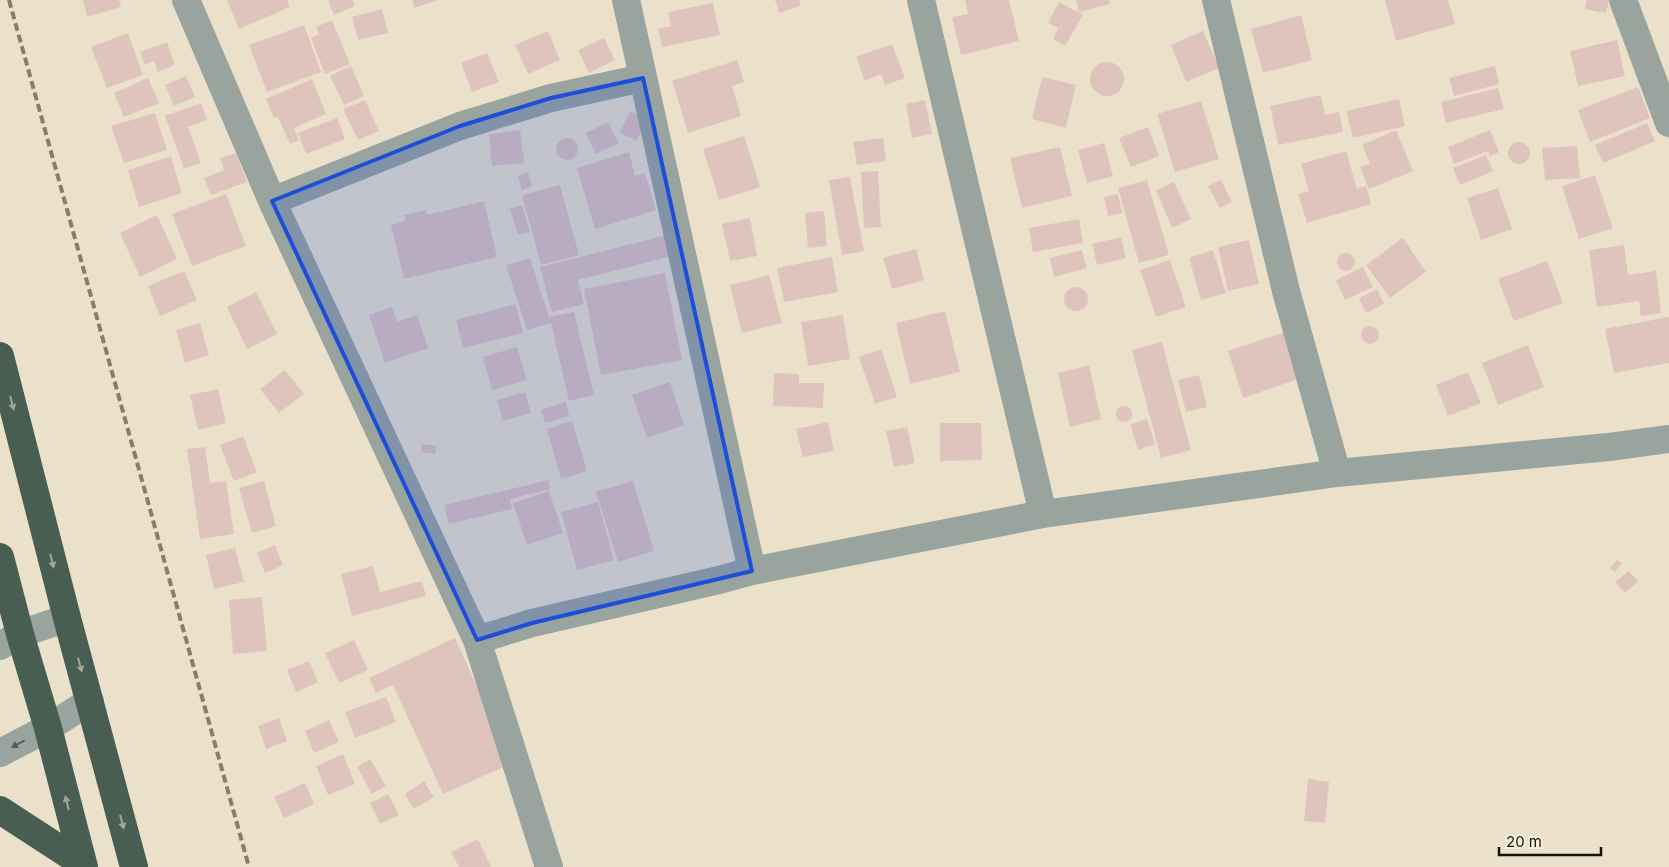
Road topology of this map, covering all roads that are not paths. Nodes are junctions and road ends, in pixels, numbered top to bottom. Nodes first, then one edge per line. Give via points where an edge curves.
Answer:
1 (186, 0) edge
2 (626, 0) edge
3 (921, 0) edge
4 (1216, 0) edge
5 (1623, 0) edge
6 (643, 78) junction
7 (1669, 123) edge
8 (272, 201) junction
9 (0, 356) edge
10 (1669, 439) edge
11 (1337, 473) junction
12 (1043, 514) junction
13 (0, 557) edge
14 (752, 571) junction
15 (67, 618) junction
16 (10, 640) edge
17 (477, 640) junction
18 (90, 702) junction
19 (48, 728) junction
20 (0, 753) edge
21 (0, 810) edge
22 (83, 866) edge
23 (134, 867) edge
24 (549, 867) edge

1 - 8 street
2 - 6 street
3 - 12 street
4 - 11 street via 1286,291
5 - 7 street
6 - 8 street via 551,98 460,126
6 - 14 street
8 - 17 street
9 -> 15 highway
10 - 11 street
11 - 12 street
12 - 14 street
13 - 16 highway
14 - 17 street via 532,623
15 - 16 street
15 -> 18 highway
16 - 19 highway
17 - 24 street
18 - 19 street
18 -> 23 highway
19 -> 20 street
22 -> 19 highway
21 - 22 highway

